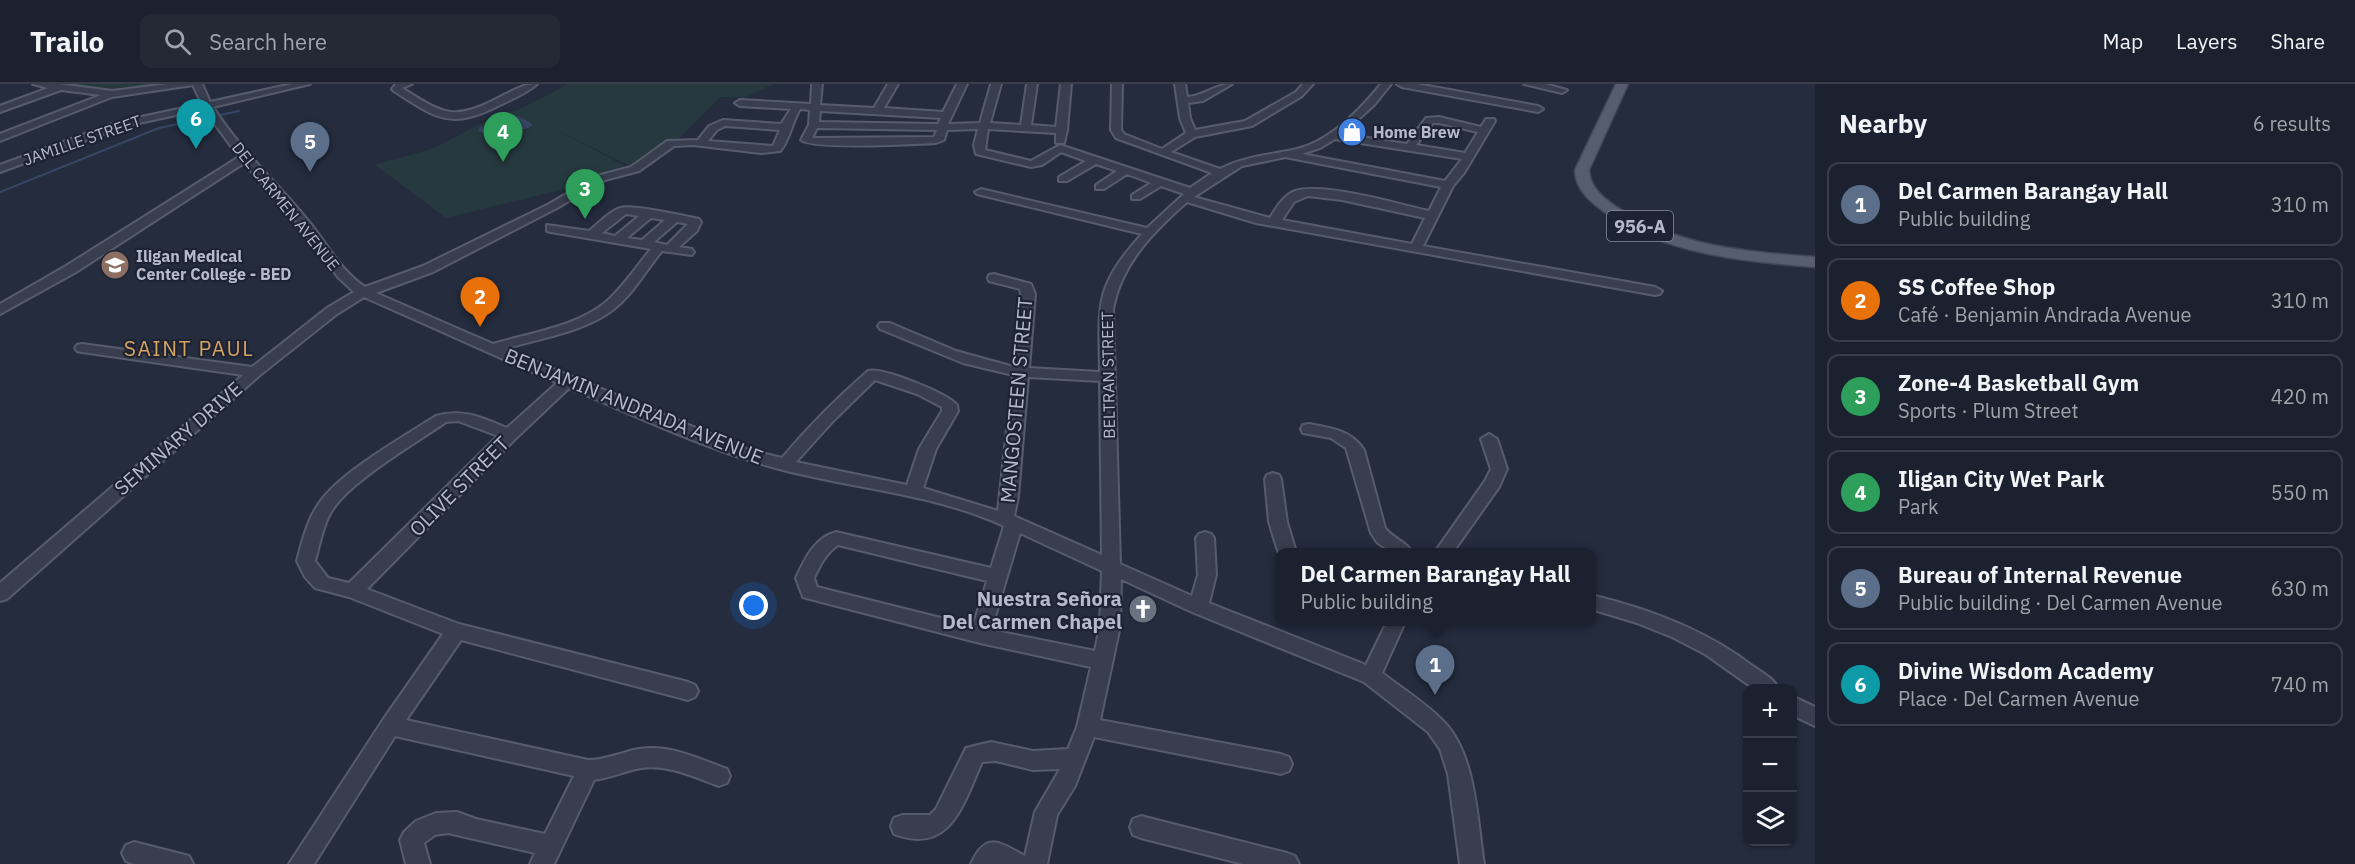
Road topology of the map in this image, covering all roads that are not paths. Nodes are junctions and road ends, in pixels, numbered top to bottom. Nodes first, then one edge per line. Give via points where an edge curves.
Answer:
1 (38, 84) edge
2 (189, 84) edge
3 (197, 84) edge
4 (305, 84) edge
5 (407, 84) edge
6 (532, 84) edge
7 (817, 84) edge
8 (893, 84) edge
9 (956, 84) edge
10 (961, 84) edge
11 (996, 84) edge
12 (1032, 84) edge
13 (1066, 84) edge
14 (1117, 84) edge
15 (1180, 84) edge
16 (1227, 84) edge
17 (1308, 84) edge
18 (1386, 84) edge
19 (1402, 84) edge
20 (1529, 84) edge
21 (1622, 84) edge
22 (56, 87) junction
23 (1562, 90) dead end
24 (112, 94) junction
25 (1182, 100) junction
26 (740, 103) dead end
27 (206, 105) junction
28 (0, 107) edge
29 (1538, 109) dead end
30 (794, 111) junction
31 (877, 112) junction
32 (946, 115) junction
33 (815, 116) junction
34 (985, 126) junction
35 (785, 127) junction
36 (944, 127) junction
37 (1026, 128) junction
38 (1062, 130) junction
39 (1192, 134) junction
40 (1332, 135) junction
41 (0, 138) edge
42 (701, 143) junction
43 (1410, 147) junction
44 (1060, 148) junction
45 (1164, 152) junction
46 (1287, 154) junction
47 (246, 157) junction
48 (1468, 157) junction
49 (1095, 160) junction
50 (0, 170) edge
51 (1126, 170) junction
52 (1222, 173) junction
53 (1063, 179) dead end
54 (1160, 182) junction
55 (1448, 186) junction
56 (1100, 187) dead end
57 (981, 192) dead end
58 (1190, 196) junction
59 (1136, 197) dead end
60 (650, 213) junction
61 (1434, 216) junction
62 (676, 217) junction
63 (1275, 222) junction
64 (550, 228) dead end
65 (1150, 232) junction
66 (591, 236) junction
67 (617, 240) junction
68 (658, 247) junction
69 (1415, 249) junction
70 (688, 252) dead end
71 (1815, 262) edge
72 (994, 278) dead end
73 (363, 291) junction
74 (1655, 291) dead end
75 (0, 310) edge
76 (885, 326) dead end
77 (82, 348) dead end
78 (492, 349) junction
79 (255, 372) junction
80 (1020, 372) junction
81 (1108, 377) junction
82 (567, 382) junction
83 (1309, 429) dead end
84 (508, 435) junction
85 (1489, 439) dead end
86 (785, 465) junction
87 (1273, 479) dead end
88 (914, 491) junction
89 (1009, 521) junction
90 (1205, 538) dead end
91 (1286, 548) edge
92 (1397, 548) edge
93 (1449, 548) edge
94 (1111, 566) junction
95 (996, 576) junction
96 (353, 591) junction
97 (0, 594) edge
98 (1596, 603) edge
99 (1199, 607) junction
100 (1394, 626) edge
101 (456, 631) junction
102 (980, 636) junction
103 (1103, 661) junction
104 (1371, 676) junction
105 (1763, 684) edge
106 (688, 691) dead end
107 (1797, 708) edge
108 (1815, 717) edge
109 (390, 726) junction
110 (1088, 727) junction
111 (1076, 757) junction
112 (1281, 764) dead end
113 (588, 770) junction
114 (719, 776) dead end
115 (902, 826) dead end
116 (1141, 828) dead end
117 (134, 854) dead end
118 (547, 855) edge
119 (181, 864) edge
120 (301, 864) edge
121 (418, 864) edge
122 (983, 864) edge
123 (1017, 864) edge
124 (1035, 864) edge
125 (1287, 864) edge
126 (1472, 864) edge

1 - 22 street
2 - 24 street
3 - 27 street, DEL CARMEN AVENUE
4 - 27 street, JAMILLE STREET
5 - 6 street via 397,89 450,117 467,115
7 - 33 street
8 - 31 street
9 - 10 street
10 - 32 street
11 - 34 street
12 - 37 street
13 - 38 street
14 - 45 street via 1118,134
15 - 25 street
16 - 25 street via 1200,99
17 - 39 street via 1299,94 1248,124
18 - 40 street, BELTRAN STREET via 1365,108
19 - 29 street
20 - 23 street
21 - 71 main road, 956-A via 1582,170 1584,182 1597,199 1638,224 1701,247
22 - 24 street
22 - 28 street
24 - 41 street
25 - 39 street
26 - 30 street
27 - 47 street, DEL CARMEN AVENUE
27 - 50 street, JAMILLE STREET via 106,129
30 - 33 street
30 - 35 street, SEMINARY DRIVE
31 - 32 street
31 - 33 street
32 - 36 street
33 - 36 street
33 - 36 street via 806,140 814,142 930,141 940,138
34 - 36 street
34 - 37 street
34 - 44 street via 978,149 987,155 1031,164
35 - 42 street via 723,123 713,128
35 - 42 street, SEMINARY DRIVE via 780,145 771,150
37 - 38 street
38 - 44 street
39 - 45 street
40 - 43 street
40 - 46 street, BELTRAN STREET via 1311,148
42 - 73 street, SEMINARY DRIVE via 671,142 635,169 601,178 406,279
43 - 48 street
43 - 48 street via 1430,120 1488,126
44 - 49 street
45 - 52 street
46 - 52 street, BELTRAN STREET via 1246,161
46 - 55 street
47 - 73 street, DEL CARMEN AVENUE via 330,260 352,285
47 - 75 street
48 - 55 street
49 - 51 street
49 - 53 street
51 - 54 street
51 - 56 street
52 - 58 street, BELTRAN STREET
54 - 58 street
54 - 59 street
55 - 61 street
57 - 65 street
58 - 63 street
58 - 65 street, BELTRAN STREET
60 - 62 street
60 - 66 street via 622,211
60 - 67 street
61 - 63 street via 1303,192 1289,201
61 - 69 street
62 - 68 street
62 - 68 street via 696,225
63 - 69 street
64 - 66 street
65 - 81 street, BELTRAN STREET via 1109,291
66 - 67 street
67 - 68 street
68 - 70 street
68 - 78 street via 622,292 592,316
69 - 74 street
72 - 80 street, MANGOSTEEN STREET via 1026,287 1028,294
73 - 78 street, BENJAMIN ANDRADA AVENUE
73 - 79 street, SEMINARY DRIVE
76 - 80 street via 961,357
77 - 79 street
78 - 82 street, BENJAMIN ANDRADA AVENUE
79 - 97 street, SEMINARY DRIVE
80 - 81 street
80 - 89 street, MANGOSTEEN STREET
81 - 94 street, BELTRAN STREET
82 - 84 street, OLIVE STREET
82 - 86 street, BENJAMIN ANDRADA AVENUE via 744,454
83 - 92 street via 1344,435 1352,442 1377,529
84 - 96 street, OLIVE STREET
84 - 96 street via 463,417 446,416 344,486 326,507 306,561 322,583
85 - 93 street via 1497,457 1493,483
86 - 88 street, BENJAMIN ANDRADA AVENUE
86 - 88 street via 873,374 935,397 950,408 925,449
87 - 91 street
88 - 89 street, BENJAMIN ANDRADA AVENUE
89 - 94 street, BENJAMIN ANDRADA AVENUE
89 - 95 street, MANGOSTEEN STREET
90 - 99 street via 1207,575
94 - 99 street, BENJAMIN ANDRADA AVENUE
94 - 103 street, BELTRAN STREET via 1112,597
95 - 102 street, MANGOSTEEN STREET
95 - 102 street via 836,538 817,554 805,578 810,592
96 - 101 street
98 - 105 street via 1640,615 1683,635 1727,657
99 - 104 street, BENJAMIN ANDRADA AVENUE
100 - 104 street
101 - 106 street
101 - 109 street
102 - 103 street
103 - 110 street, BELTRAN STREET
104 - 126 street, BENJAMIN ANDRADA AVENUE via 1435,726 1449,745 1459,774
107 - 108 street
109 - 113 street
109 - 120 street
110 - 111 street, BELTRAN STREET
110 - 112 street
111 - 115 street via 1034,760 985,750 974,755 938,822 926,827
111 - 124 street, BELTRAN STREET via 1046,812
113 - 114 street via 615,768 636,759 665,758
113 - 118 street
116 - 125 street
117 - 119 street
118 - 121 street via 456,822 446,822 416,834 412,840
122 - 123 street via 990,852

